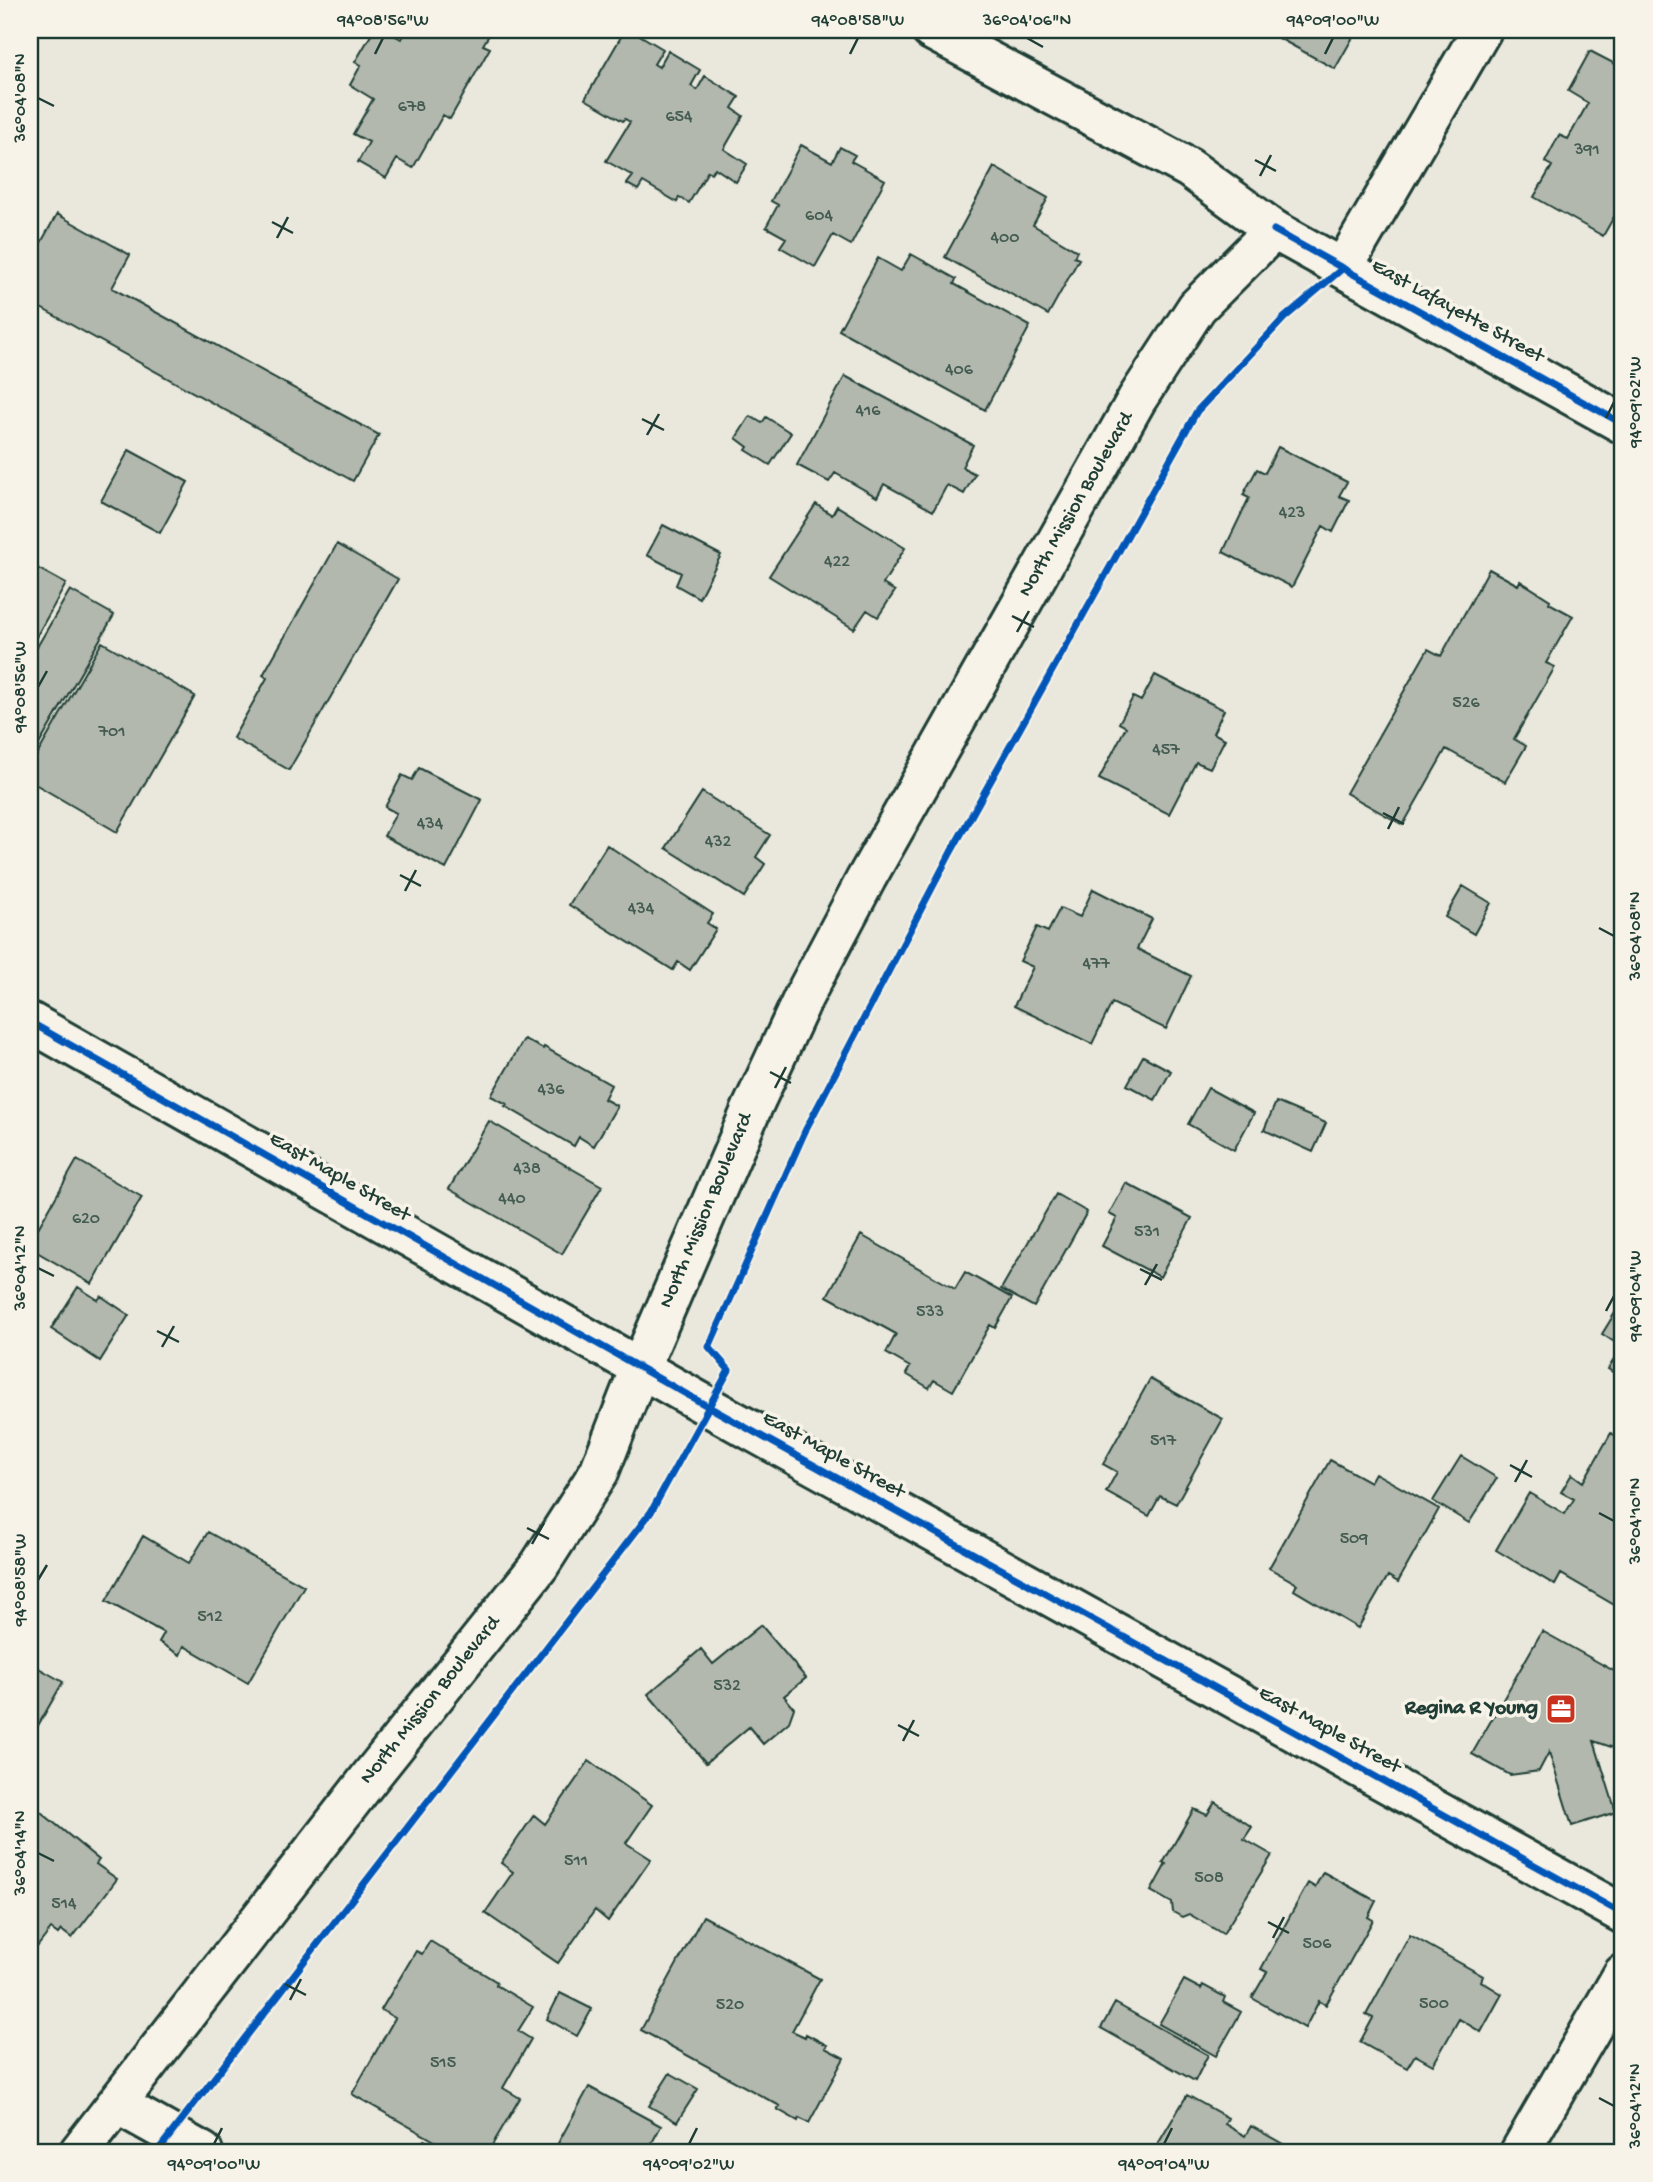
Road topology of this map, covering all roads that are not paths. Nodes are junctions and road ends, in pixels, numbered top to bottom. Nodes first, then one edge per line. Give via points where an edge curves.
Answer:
1 (931, 30) edge
2 (1482, 30) edge
3 (1274, 230) junction
4 (1343, 268) junction
5 (1623, 424) edge
6 (30, 1022) edge
7 (640, 1368) junction
8 (1623, 1914) edge
9 (1623, 1974) edge
10 (117, 2105) junction
11 (79, 2152) edge
12 (203, 2152) edge
13 (1520, 2152) edge

1 - 3 street, East Lafayette Street via 1189,168
2 - 4 street
3 - 4 street, East Lafayette Street
3 - 7 street, North Mission Boulevard via 1197,307 1137,399 944,739 804,996
4 - 5 street, East Lafayette Street
6 - 7 street, East Maple Street
7 - 8 street, East Maple Street
7 - 10 street, North Mission Boulevard via 599,1472 539,1566
9 - 13 street
10 - 11 street, North Mission Boulevard
10 - 12 street

